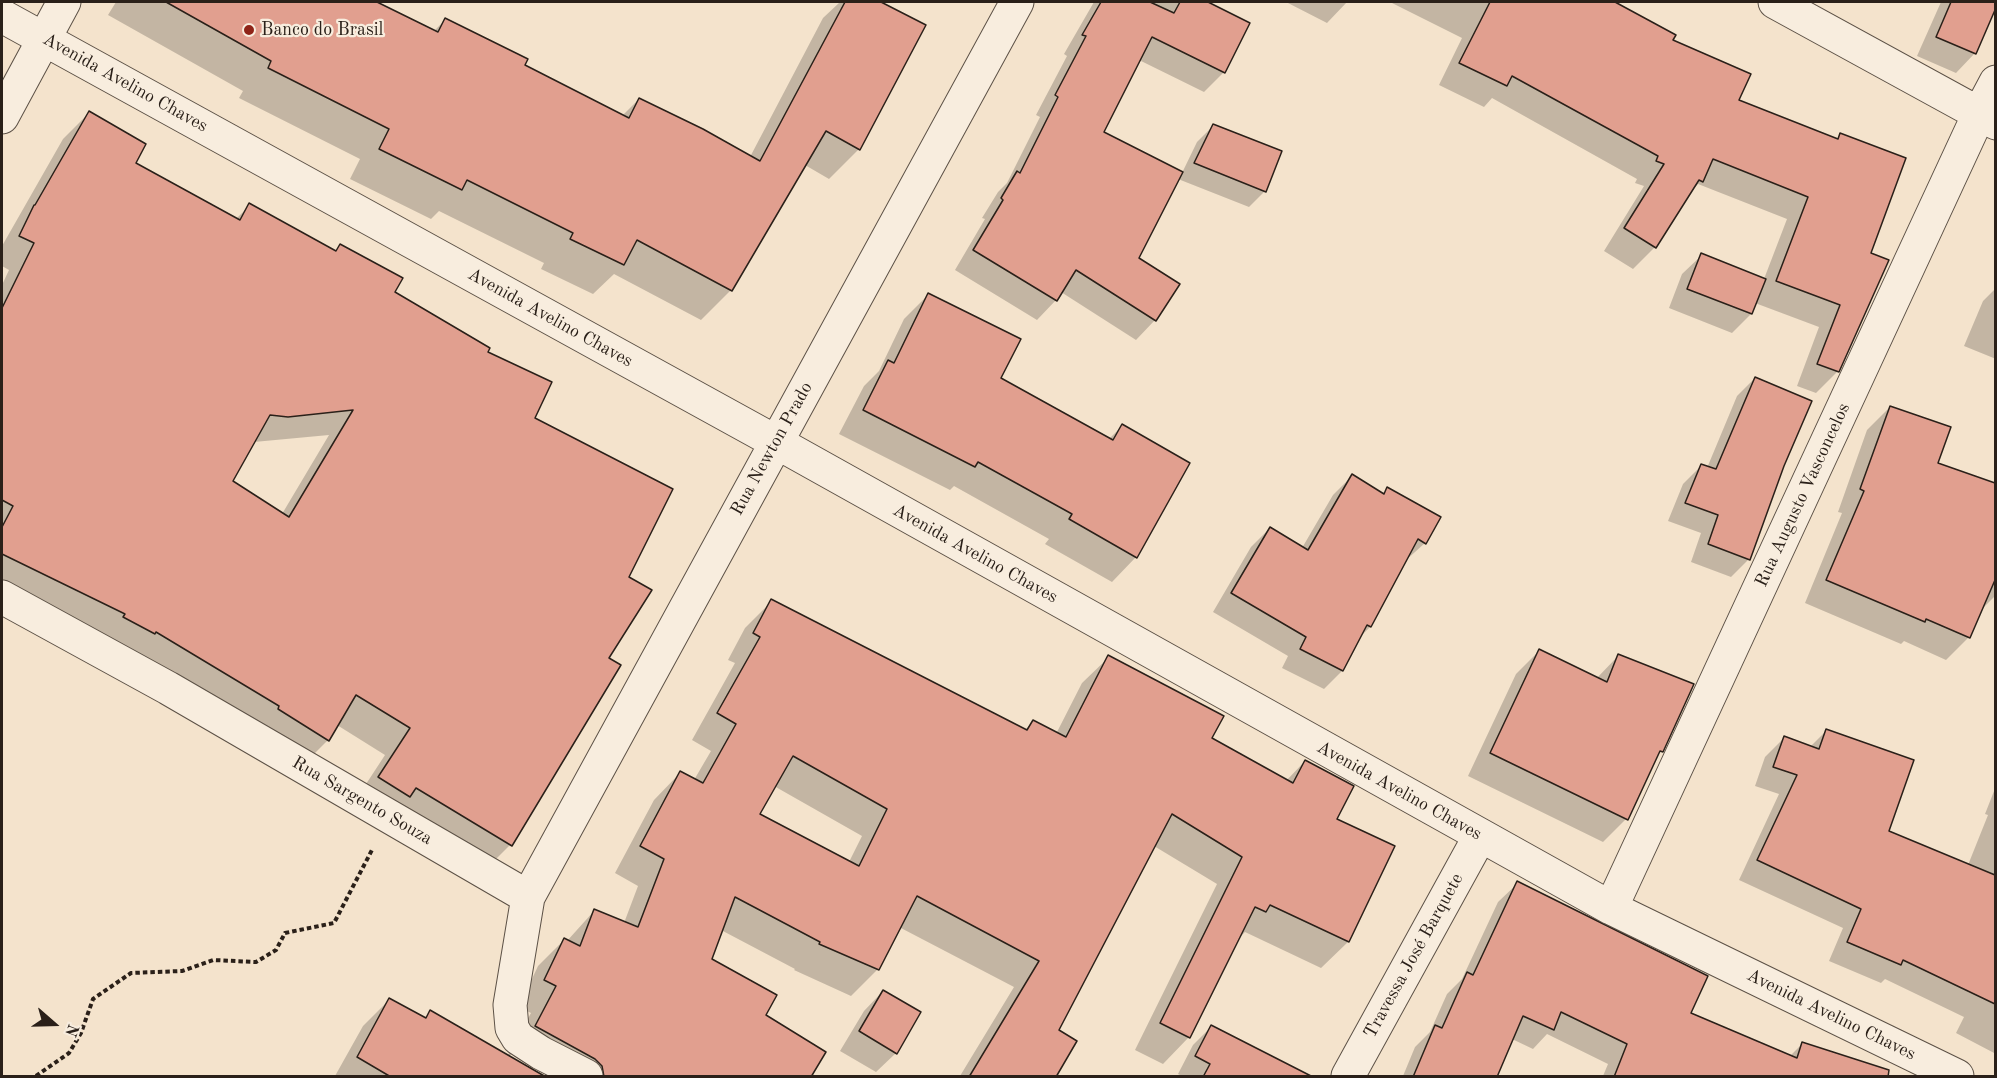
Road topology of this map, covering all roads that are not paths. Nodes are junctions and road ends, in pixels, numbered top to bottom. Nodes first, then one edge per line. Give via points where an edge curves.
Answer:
1 (64, 2) edge
2 (1017, 2) edge
3 (1775, 2) edge
4 (2, 16) edge
5 (44, 39) junction
6 (1995, 82) edge
7 (2, 117) edge
8 (1987, 118) edge
9 (776, 442) junction
10 (2, 597) edge
11 (1480, 836) junction
12 (528, 897) junction
13 (1611, 908) junction
14 (586, 1077) edge
15 (1348, 1077) edge
16 (1957, 1077) edge

1 - 5 street
2 - 9 street, Rua Newton Prado
3 - 8 street
4 - 5 street, Avenida Avelino Chaves
5 - 7 street
5 - 9 street, Avenida Avelino Chaves
6 - 8 street, Rua Augusto Vasconcelos
8 - 13 street, Rua Augusto Vasconcelos
9 - 11 street, Avenida Avelino Chaves
9 - 12 street, Rua Newton Prado
10 - 12 street, Rua Sargento Souza via 168,688
11 - 13 street, Avenida Avelino Chaves
11 - 15 street, Travessa José Barquete
12 - 14 street via 510,1005 512,1028 518,1038
13 - 16 street, Avenida Avelino Chaves

